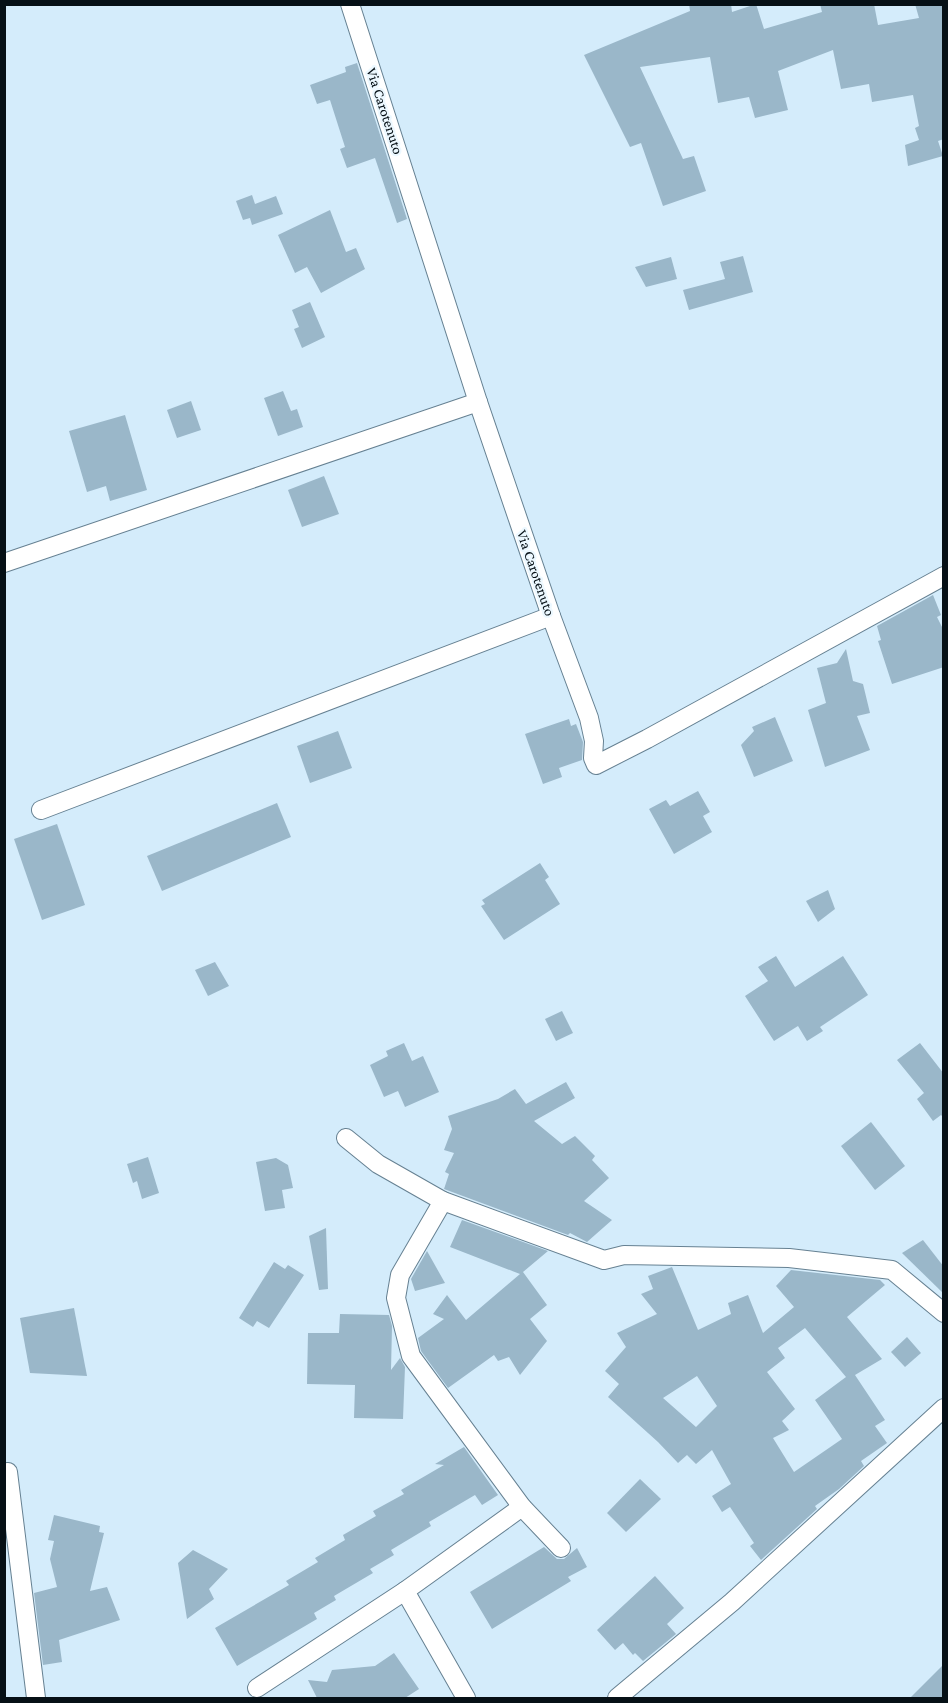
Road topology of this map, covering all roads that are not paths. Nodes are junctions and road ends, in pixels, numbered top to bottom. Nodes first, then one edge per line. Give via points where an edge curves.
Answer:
1 (350, 4) edge
2 (478, 402) junction
3 (4, 563) edge
4 (944, 576) edge
5 (550, 616) junction
6 (41, 810) dead end
7 (346, 1138) dead end
8 (443, 1202) junction
9 (944, 1313) edge
10 (944, 1408) edge
11 (8, 1472) dead end
12 (522, 1507) junction
13 (561, 1548) dead end
14 (405, 1591) junction
15 (257, 1688) dead end
16 (36, 1698) edge
17 (466, 1698) edge
18 (617, 1698) edge

1 - 2 street, Via Carotenuto
2 - 3 street
2 - 5 street, Via Carotenuto
4 - 5 street, Via Carotenuto via 596,765 589,718
5 - 6 street
7 - 8 street via 378,1164
8 - 9 street via 604,1260 624,1255 789,1258 892,1270
8 - 12 street via 400,1275 396,1298 401,1322 411,1356
10 - 18 street via 732,1602
11 - 16 street
12 - 13 street
12 - 14 street
14 - 15 street
14 - 17 street

